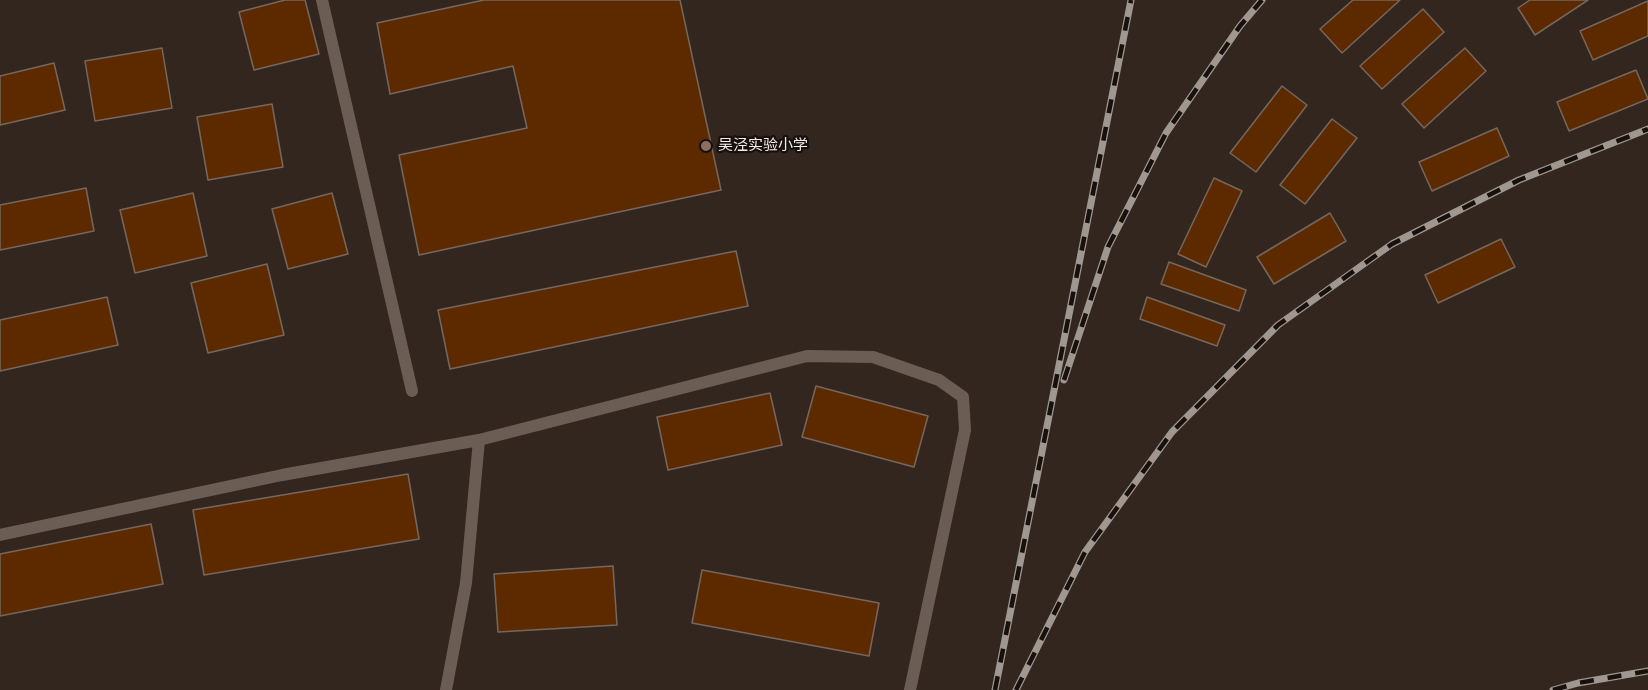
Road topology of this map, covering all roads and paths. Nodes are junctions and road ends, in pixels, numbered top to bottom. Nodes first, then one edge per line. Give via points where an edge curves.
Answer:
1 (322, 0) edge
2 (412, 391) dead end
3 (479, 440) junction
4 (0, 535) edge
5 (446, 690) edge
6 (910, 690) edge

1 - 2 lane
3 - 4 lane via 282,475
3 - 5 lane via 466,583
3 - 6 lane via 807,356 873,357 939,380 963,397 965,430

